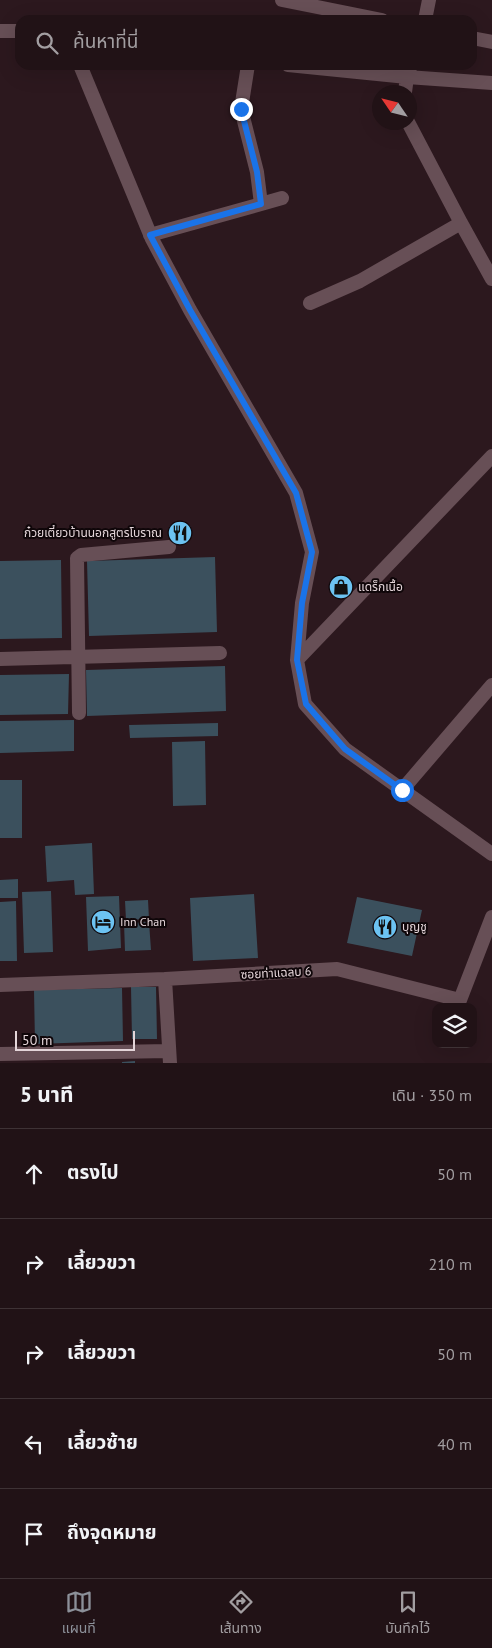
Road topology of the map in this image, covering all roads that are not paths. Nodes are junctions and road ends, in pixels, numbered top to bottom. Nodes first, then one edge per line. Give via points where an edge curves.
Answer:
1 (282, 0) edge
2 (429, 0) edge
3 (306, 2) edge
4 (361, 15) edge
5 (426, 15) edge
6 (0, 31) edge
7 (15, 31) edge
8 (477, 39) edge
9 (492, 42) edge
10 (82, 70) edge
11 (247, 70) edge
12 (389, 70) edge
13 (409, 71) edge
14 (492, 83) edge
15 (406, 85) edge
16 (412, 130) edge
17 (282, 198) dead end
18 (261, 204) junction
19 (461, 224) junction
20 (150, 235) junction
21 (492, 280) edge
22 (310, 303) dead end
23 (492, 456) edge
24 (169, 547) dead end
25 (220, 653) dead end
26 (79, 657) junction
27 (0, 659) edge
28 (297, 660) junction
29 (492, 685) edge
30 (80, 713) dead end
31 (402, 790) junction
32 (492, 854) edge
33 (492, 917) edge
34 (165, 979) junction
35 (0, 984) edge
36 (0, 1054) edge
37 (170, 1057) edge

1 - 3 street
2 - 5 street
3 - 4 street
6 - 7 street
8 - 9 street
10 - 20 street
11 - 18 street via 241,109 257,172
12 - 13 street
13 - 14 street
13 - 15 street
16 - 19 street
17 - 18 street
18 - 20 street
19 - 21 street
19 - 22 street via 360,281
20 - 28 street via 296,493 312,552 302,603
23 - 28 street
24 - 26 street via 78,556
25 - 26 street
26 - 27 street
26 - 30 street
28 - 31 street via 306,704 345,749
29 - 31 street
31 - 32 street
33 - 34 street, ซอยท่าแฉลบ 6 via 460,1000 337,969
34 - 35 street, ซอยท่าแฉลบ 6
34 - 37 street
36 - 37 street

